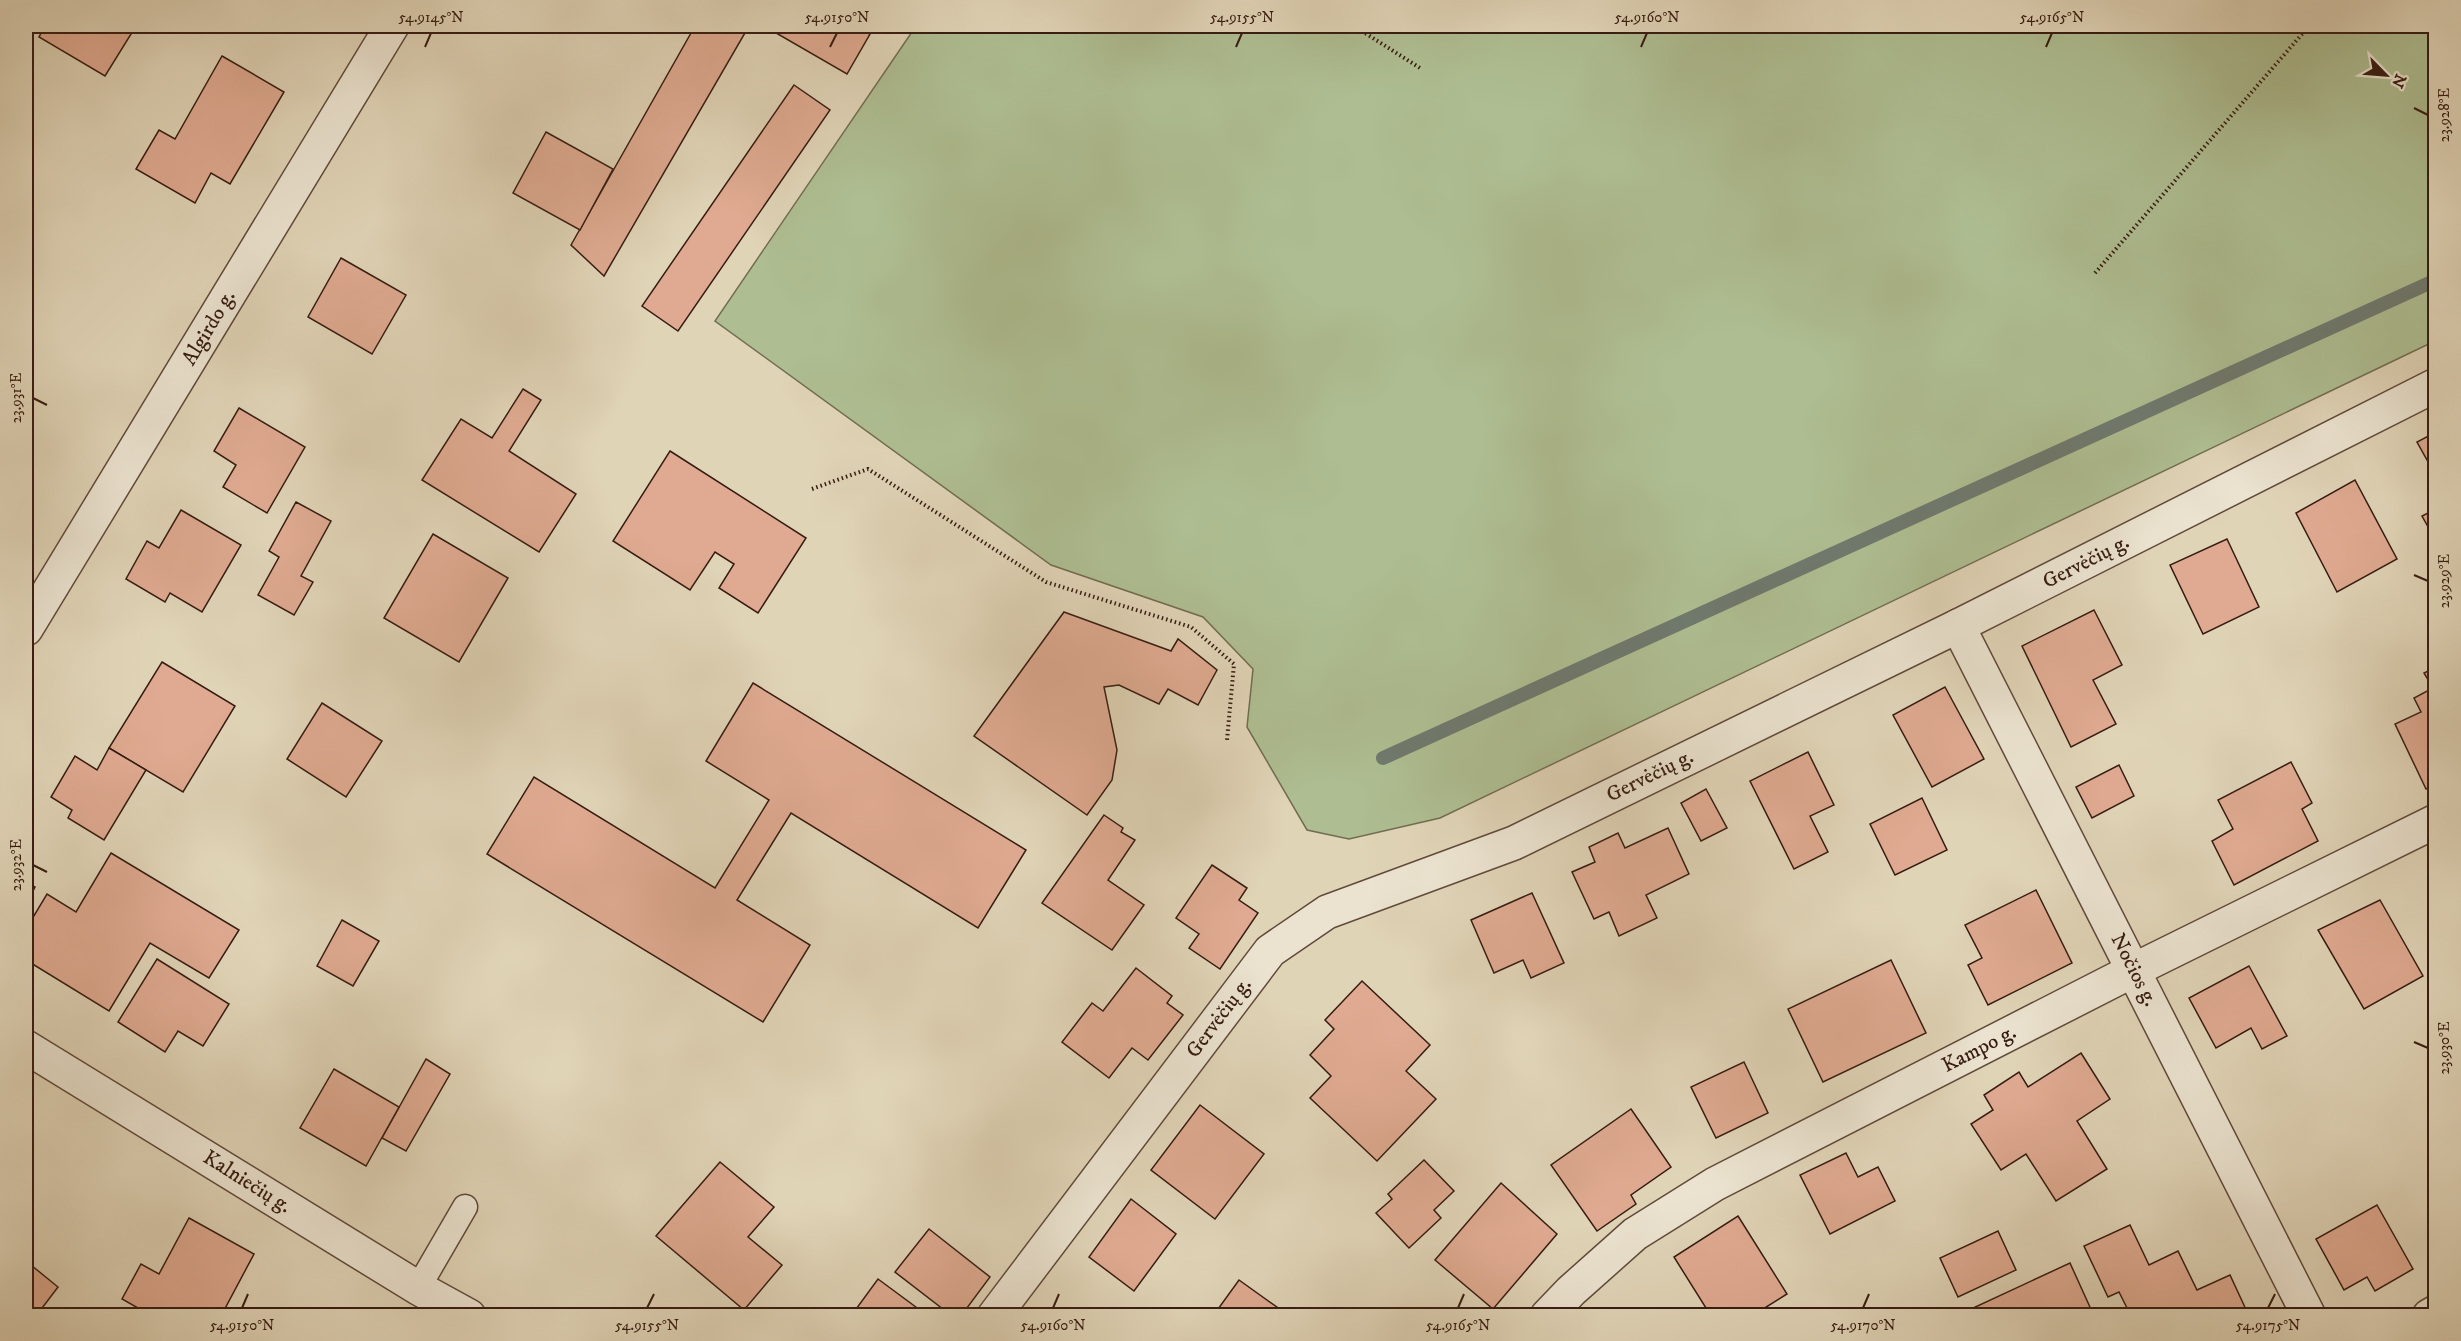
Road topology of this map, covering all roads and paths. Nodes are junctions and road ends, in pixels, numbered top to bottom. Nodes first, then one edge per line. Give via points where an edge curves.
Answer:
1 (392, 26) edge
2 (1354, 26) edge
3 (2309, 26) edge
4 (1420, 68) dead end
5 (2095, 273) dead end
6 (2436, 385) edge
7 (812, 489) dead end
8 (1958, 626) junction
9 (26, 629) edge
10 (1227, 740) dead end
11 (2436, 822) edge
12 (2134, 970) junction
13 (26, 1047) edge
14 (465, 1207) dead end
15 (418, 1288) junction
16 (2436, 1312) edge
17 (469, 1316) edge
18 (994, 1316) edge
19 (1547, 1316) edge
20 (2309, 1316) edge
21 (2429, 1316) edge

1 - 9 street, Algirdo g.
2 - 4 path
3 - 5 path
6 - 8 street, Gervėčių g.
7 - 10 path via 867,469 1046,582 1191,627 1234,664
8 - 12 street, Nočios g.
8 - 18 street, Gervėčių g. via 1514,843 1327,912 1270,951
11 - 12 street, Kampo g.
12 - 19 street, Kampo g. via 1715,1184 1635,1234
12 - 20 street, Nočios g.
13 - 15 street, Kalniečių g.
14 - 15 lane
15 - 17 street, Kalniečių g.
16 - 21 street

